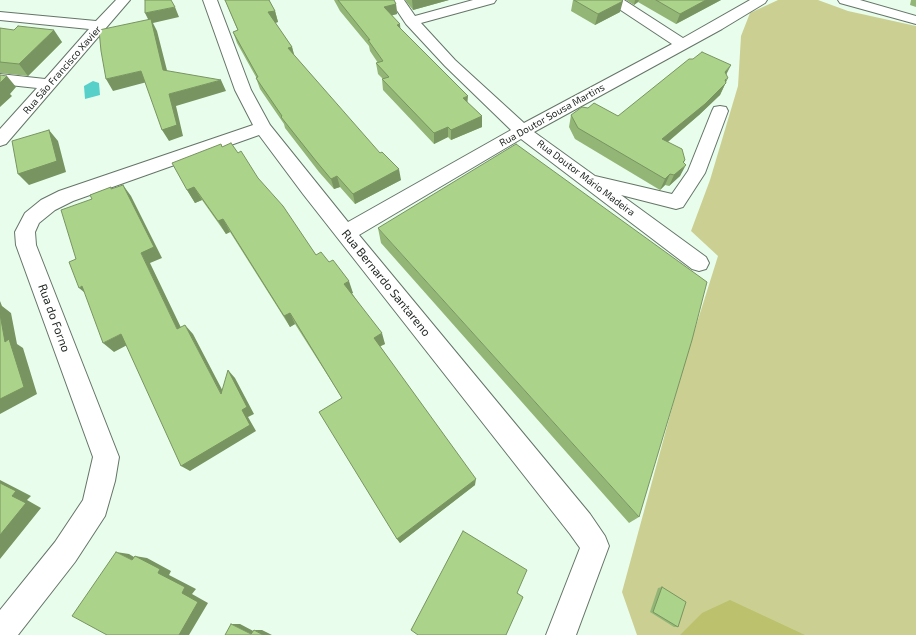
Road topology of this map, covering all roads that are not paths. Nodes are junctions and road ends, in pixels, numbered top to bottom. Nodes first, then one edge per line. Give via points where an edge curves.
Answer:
1 (124, 0) edge
2 (210, 0) edge
3 (397, 0) edge
4 (489, 0) edge
5 (615, 0) edge
6 (760, 0) edge
7 (845, 0) edge
8 (0, 16) edge
9 (916, 20) edge
10 (411, 21) junction
11 (100, 26) junction
12 (682, 44) junction
13 (0, 79) edge
14 (50, 84) junction
15 (720, 112) dead end
16 (263, 128) junction
17 (522, 131) junction
18 (0, 140) edge
19 (587, 179) junction
20 (346, 233) junction
21 (699, 263) dead end
22 (2, 633) edge
23 (561, 635) edge

1 - 11 street, Rua São Francisco Xavier
2 - 16 street, Rua Bernardo Santareno via 243,90
3 - 10 street, Rua Doutor Mário Madeira
4 - 10 street
5 - 12 street
6 - 12 street, Rua Doutor Sousa Martins
7 - 9 street
8 - 11 street
10 - 17 street, Rua Doutor Mário Madeira via 450,63
11 - 14 street, Rua São Francisco Xavier
12 - 17 street, Rua Doutor Sousa Martins
13 - 14 street
14 - 18 street, Rua São Francisco Xavier
15 - 19 street via 696,173 676,202
16 - 20 street, Rua Bernardo Santareno
16 - 22 street, Rua do Forno via 66,196 48,205 32,218 25,232 26,245 106,457 95,506 65,552
17 - 19 street, Rua Doutor Mário Madeira
17 - 20 street, Rua Doutor Sousa Martins
19 - 21 street, Rua Doutor Mário Madeira
20 - 23 street, Rua Bernardo Santareno via 596,546

